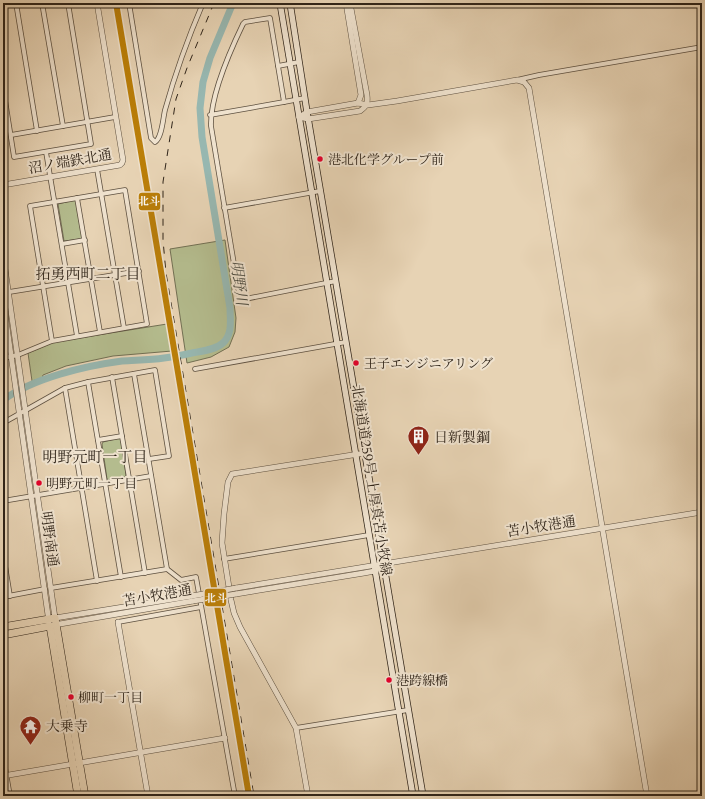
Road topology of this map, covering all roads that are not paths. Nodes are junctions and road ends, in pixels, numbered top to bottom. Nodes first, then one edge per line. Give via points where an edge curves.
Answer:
1 (16, 3) edge
2 (42, 3) edge
3 (68, 3) edge
4 (97, 3) edge
5 (129, 3) edge
6 (203, 3) edge
7 (280, 3) edge
8 (290, 3) edge
9 (346, 3) edge
10 (350, 3) edge
11 (3, 5) edge
12 (702, 47) edge
13 (299, 62) junction
14 (290, 64) junction
15 (278, 66) junction
16 (517, 80) junction
17 (3, 87) edge
18 (305, 98) junction
19 (296, 100) junction
20 (284, 102) junction
21 (358, 103) junction
22 (368, 105) junction
23 (307, 112) junction
24 (210, 115) junction
25 (116, 117) junction
26 (299, 117) junction
27 (308, 119) junction
28 (87, 122) junction
29 (62, 126) junction
30 (37, 131) junction
31 (11, 135) junction
32 (46, 152) junction
33 (97, 169) junction
34 (50, 177) junction
35 (3, 185) edge
36 (320, 191) junction
37 (311, 193) junction
38 (101, 194) junction
39 (77, 198) junction
40 (54, 202) junction
41 (224, 208) junction
42 (85, 240) junction
43 (62, 244) junction
44 (3, 255) edge
45 (139, 271) junction
46 (115, 275) junction
47 (91, 278) junction
48 (336, 281) junction
49 (68, 282) junction
50 (326, 283) junction
51 (44, 287) junction
52 (6, 293) edge
53 (3, 299) edge
54 (124, 328) junction
55 (100, 332) junction
56 (76, 336) junction
57 (52, 341) junction
58 (346, 342) junction
59 (337, 343) junction
60 (18, 355) junction
61 (12, 356) junction
62 (3, 358) edge
63 (195, 369) dead end
64 (134, 374) junction
65 (112, 377) junction
66 (88, 382) junction
67 (65, 388) junction
68 (25, 407) junction
69 (19, 410) junction
70 (3, 423) edge
71 (122, 436) junction
72 (98, 440) junction
73 (365, 453) junction
74 (355, 455) junction
75 (148, 460) junction
76 (151, 476) junction
77 (130, 480) junction
78 (105, 484) junction
79 (82, 488) junction
80 (34, 495) junction
81 (3, 501) edge
82 (702, 512) edge
83 (602, 528) junction
84 (369, 535) junction
85 (3, 553) edge
86 (46, 555) junction
87 (40, 556) junction
88 (224, 559) junction
89 (384, 565) junction
90 (374, 568) junction
91 (167, 569) junction
92 (145, 573) junction
93 (121, 577) junction
94 (97, 581) junction
95 (48, 588) junction
96 (10, 596) junction
97 (3, 597) edge
98 (201, 607) junction
99 (52, 622) junction
100 (118, 622) joint
101 (3, 627) edge
102 (3, 635) edge
103 (408, 710) junction
104 (399, 712) junction
105 (296, 728) junction
106 (226, 738) junction
107 (141, 753) junction
108 (3, 756) edge
109 (76, 764) junction
110 (5, 776) edge
111 (10, 796) edge
112 (78, 796) edge
113 (85, 796) edge
114 (148, 796) edge
115 (235, 796) edge
116 (308, 796) edge
117 (413, 796) edge
118 (423, 796) edge
119 (647, 796) edge

1 - 11 street
1 - 30 street
2 - 29 street
3 - 28 street
4 - 25 street, 沼ノ端鉄北通
5 - 6 street via 151,138 155,142 160,138 163,117 174,80
7 - 14 main road, 北海道道259号 上厚真苫小牧線
8 - 13 main road, 北海道道259号 上厚真苫小牧線
9 - 21 street via 361,95
10 - 22 street
12 - 16 street
13 - 14 street
13 - 18 main road, 北海道道259号 上厚真苫小牧線
14 - 15 street
14 - 19 main road, 北海道道259号 上厚真苫小牧線
15 - 20 street
15 - 24 street via 270,18 245,22 225,66
16 - 22 street
16 - 83 street via 524,82 528,88
17 - 31 street
18 - 19 street
18 - 23 main road, 北海道道259号 上厚真苫小牧線
19 - 20 street
19 - 26 main road, 北海道道259号 上厚真苫小牧線
20 - 24 street
21 - 22 street
21 - 23 street
22 - 27 street via 360,111
23 - 26 street
23 - 27 main road, 北海道道259号 上厚真苫小牧線
24 - 41 street
25 - 28 street
25 - 33 street, 沼ノ端鉄北通 via 122,163
26 - 27 street
26 - 37 main road, 北海道道259号 上厚真苫小牧線
27 - 36 main road, 北海道道259号 上厚真苫小牧線
28 - 29 street
28 - 32 street via 91,144
29 - 30 street
30 - 31 street
31 - 32 street via 14,157
32 - 34 street
33 - 34 street, 沼ノ端鉄北通
33 - 38 street
34 - 35 street, 沼ノ端鉄北通
34 - 40 street
36 - 37 street
36 - 48 main road, 北海道道259号 上厚真苫小牧線
37 - 41 street
37 - 50 main road, 北海道道259号 上厚真苫小牧線
38 - 39 street
38 - 45 street via 125,190
38 - 46 street
39 - 40 street
39 - 42 street
40 - 43 street
40 - 51 street via 30,206
41 - 50 street via 240,300
42 - 43 street
42 - 47 street
43 - 49 street
44 - 52 street
45 - 46 street
45 - 54 street via 147,324
46 - 47 street
46 - 54 street
47 - 49 street
47 - 55 street
48 - 50 street
48 - 58 main road, 北海道道259号 上厚真苫小牧線
49 - 51 street
49 - 56 street
50 - 59 main road, 北海道道259号 上厚真苫小牧線
51 - 52 street
51 - 57 street
52 - 60 street
53 - 61 street
54 - 55 street
55 - 56 street
56 - 57 street
57 - 60 street
58 - 59 street
58 - 73 main road, 北海道道259号 上厚真苫小牧線
59 - 63 street
59 - 74 main road, 北海道道259号 上厚真苫小牧線
60 - 61 street
60 - 68 street, 明野南通
61 - 62 street
61 - 69 street, 明野南通
64 - 65 street
64 - 75 street
64 - 75 street via 155,370 169,456
65 - 66 street
65 - 71 street
66 - 67 street
66 - 72 street
67 - 68 street
67 - 79 street
68 - 69 street
68 - 80 street, 明野南通
69 - 70 street
69 - 80 street, 明野南通
71 - 72 street
71 - 77 street
72 - 78 street
73 - 74 street
73 - 89 main road, 北海道道259号 上厚真苫小牧線
74 - 84 main road, 北海道道259号 上厚真苫小牧線
74 - 88 street via 232,474 228,482 224,514
75 - 76 street
76 - 77 street
76 - 91 street
77 - 78 street
77 - 92 street
78 - 79 street
78 - 93 street
79 - 80 street
79 - 94 street
80 - 81 street
80 - 86 street, 明野南通
80 - 87 street, 明野南通
82 - 83 street, 苫小牧港通
83 - 89 street, 苫小牧港通
83 - 119 street
84 - 88 street
84 - 90 main road, 北海道道259号 上厚真苫小牧線
85 - 96 street
86 - 87 street
86 - 95 street, 明野南通
87 - 95 street, 明野南通
88 - 105 street via 234,613
89 - 90 street, 苫小牧港通
89 - 103 main road, 北海道道259号 上厚真苫小牧線
90 - 99 street, 苫小牧港通, bridge
90 - 104 main road, 北海道道259号 上厚真苫小牧線
91 - 92 street
91 - 98 street via 181,580 196,577
92 - 93 street
93 - 94 street
94 - 95 street
95 - 96 street
95 - 99 street, 明野南通
96 - 97 street
98 - 100 street
98 - 106 street
99 - 101 highway
99 - 102 highway
99 - 109 highway
100 - 107 street
103 - 104 street
103 - 118 main road, 北海道道259号 上厚真苫小牧線
104 - 105 street
104 - 117 main road, 北海道道259号 上厚真苫小牧線
105 - 116 street
106 - 107 street
106 - 115 street
107 - 109 street
107 - 114 street
108 - 110 street
109 - 110 street
109 - 112 highway
109 - 113 highway
110 - 111 street

